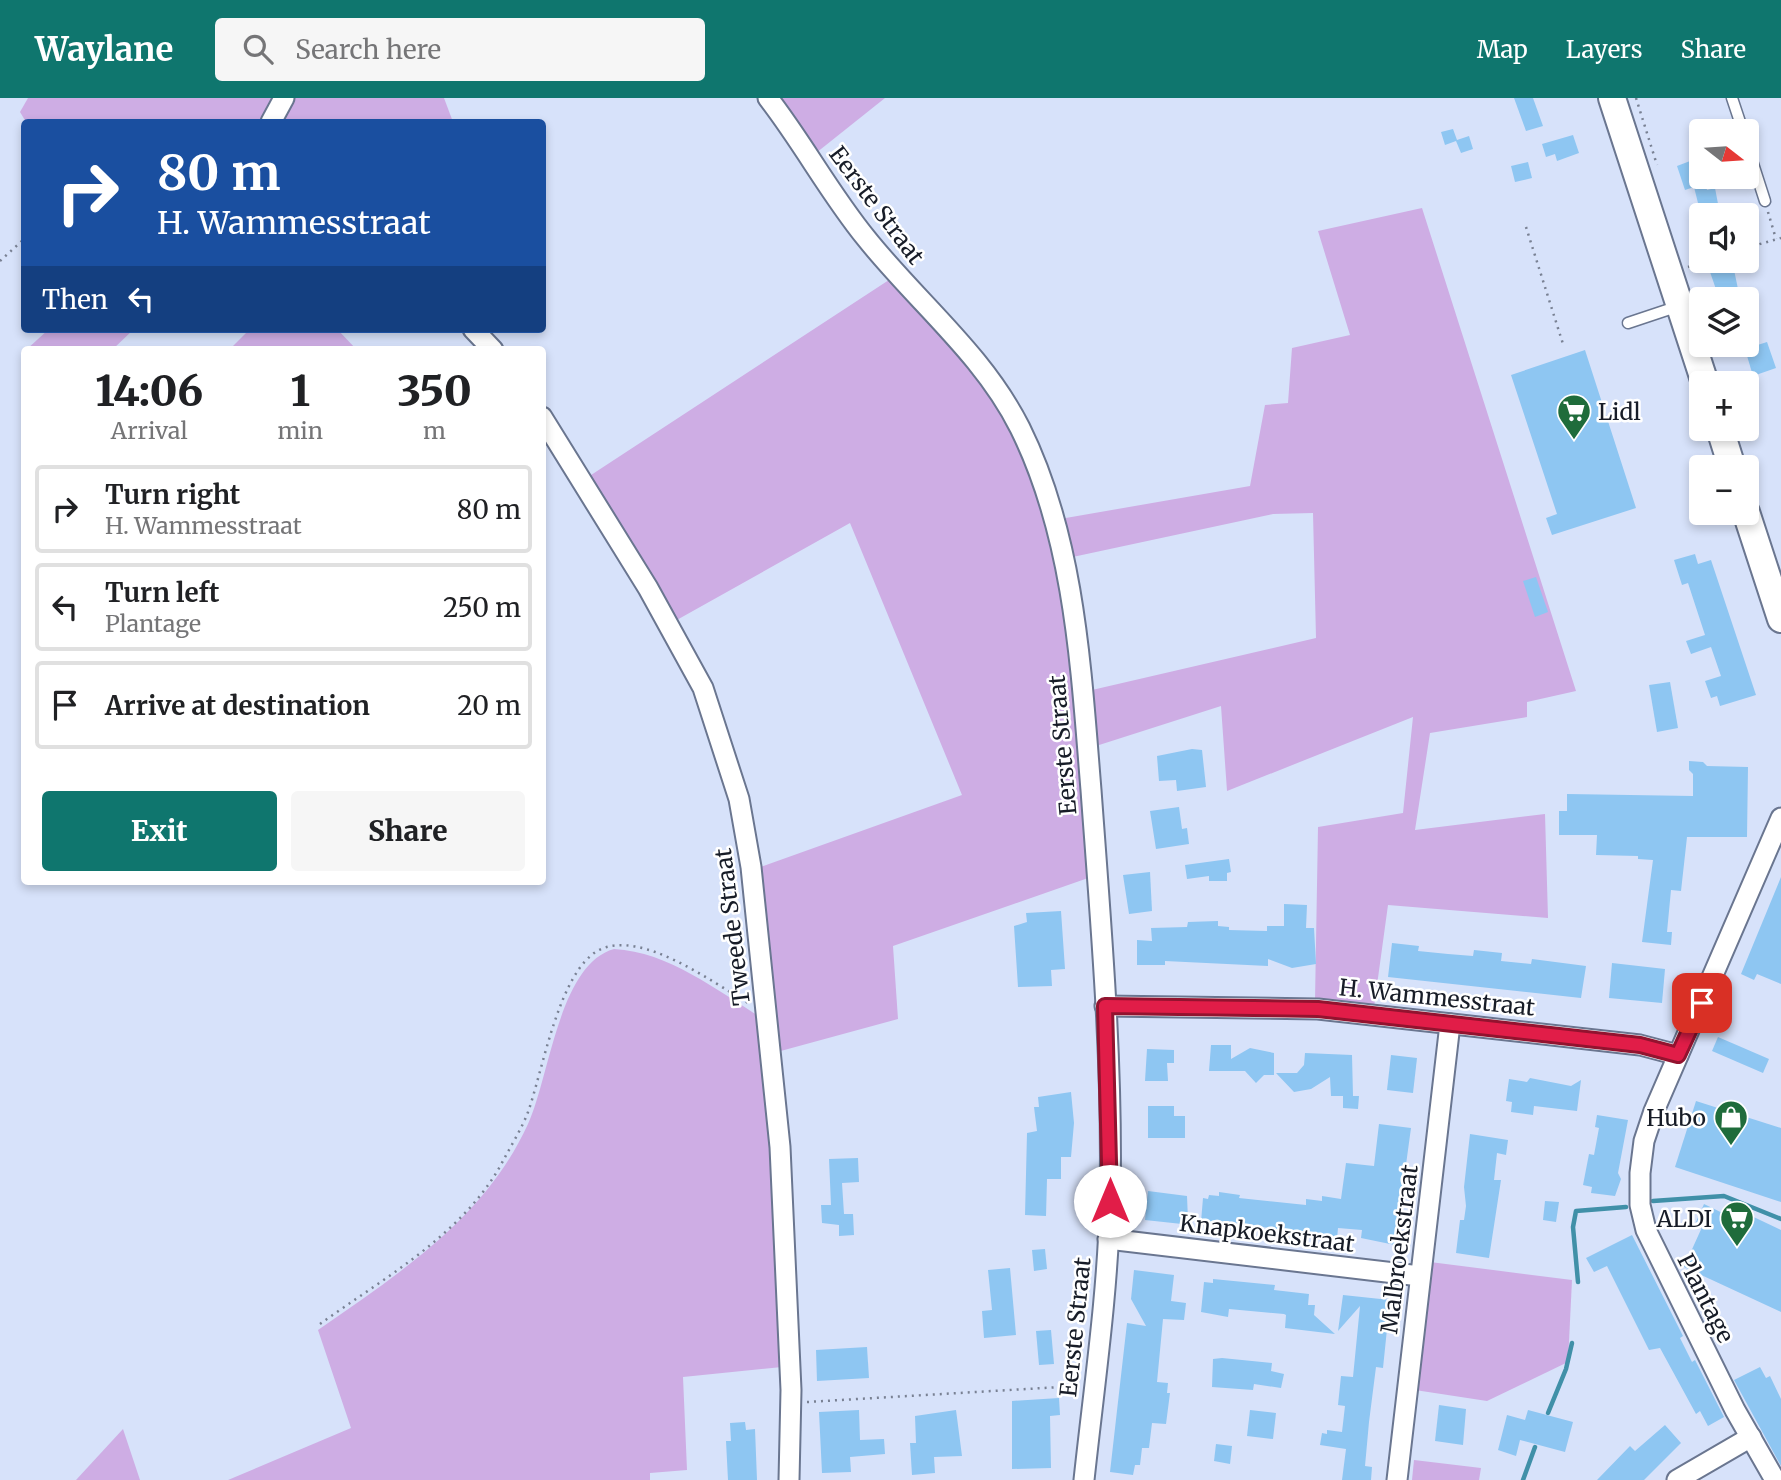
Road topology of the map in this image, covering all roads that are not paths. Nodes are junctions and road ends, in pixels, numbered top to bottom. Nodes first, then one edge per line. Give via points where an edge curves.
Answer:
1 (284, 98) edge
2 (768, 98) edge
3 (1612, 98) edge
4 (1732, 98) edge
5 (273, 119) edge
6 (1739, 119) edge
7 (1759, 182) edge
8 (1765, 201) road end
9 (1680, 306) junction
10 (1628, 323) dead end
11 (477, 333) edge
12 (489, 346) edge
13 (1701, 371) edge
14 (546, 423) edge
15 (1750, 525) edge
16 (1781, 619) edge
17 (1781, 818) edge
18 (1105, 1006) junction
19 (1450, 1024) junction
20 (1678, 1055) junction
21 (1108, 1239) junction
22 (1420, 1276) junction
23 (1751, 1437) junction
24 (789, 1480) edge
25 (1083, 1480) edge
26 (1397, 1480) edge
27 (1677, 1480) edge
28 (1775, 1480) edge

1 - 5 street
2 - 18 street, Eerste Straat via 865,238 975,360 1018,424 1044,481 1064,558 1082,686
3 - 9 main road
4 - 6 lane
7 - 8 lane
9 - 10 lane
9 - 13 main road
11 - 12 street
14 - 24 street, Tweede Straat via 648,588 703,688 739,799 751,867 780,1147 791,1402
15 - 16 main road
17 - 20 street, Plantage
18 - 19 street, H. Wammesstraat via 1318,1009
18 - 21 street, Eerste Straat
19 - 20 street, H. Wammesstraat via 1640,1045
19 - 22 street, Malbroekstraat
20 - 23 street, Plantage via 1644,1141 1639,1182 1643,1217 1650,1242
21 - 22 street, Knapkoekstraat
21 - 25 street, Eerste Straat
22 - 26 street, Malbroekstraat
23 - 27 street
23 - 28 street, Plantage

